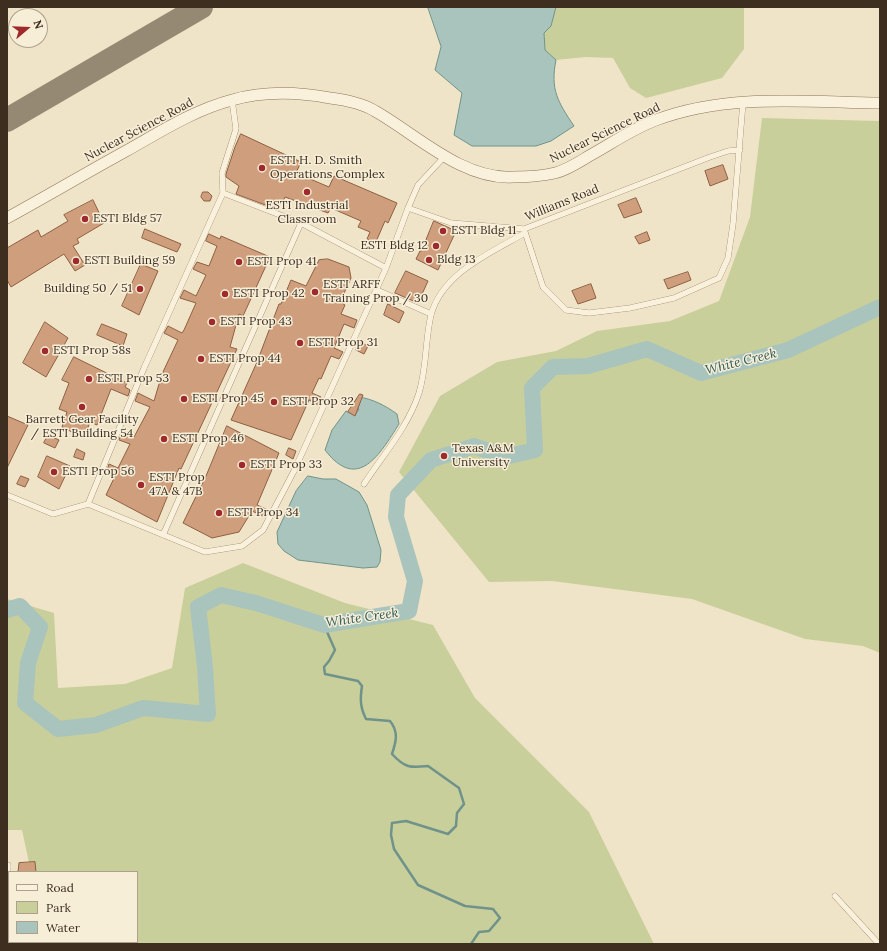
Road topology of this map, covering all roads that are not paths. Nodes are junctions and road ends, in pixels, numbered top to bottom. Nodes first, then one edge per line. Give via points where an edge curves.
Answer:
1 (232, 100) junction
2 (743, 101) junction
3 (880, 103) edge
4 (740, 150) junction
5 (446, 156) junction
6 (223, 193) junction
7 (408, 208) junction
8 (7, 218) edge
9 (300, 223) junction
10 (525, 231) junction
11 (386, 268) junction
12 (377, 290) junction
13 (431, 314) junction
14 (364, 484) dead end
15 (7, 495) edge
16 (88, 504) junction
17 (163, 535) junction
18 (8, 865) edge
19 (835, 896) dead end
20 (7, 935) edge
21 (879, 944) edge

1 - 5 street, Nuclear Science Road via 279,93 308,94 345,100 368,107
1 - 6 lane via 236,129 222,173
1 - 8 street, Nuclear Science Road via 170,126
2 - 3 street, Nuclear Science Road
2 - 4 lane
2 - 5 street, Nuclear Science Road via 695,109 656,120 556,173 498,177 460,166
4 - 10 lane, Williams Road via 710,157
4 - 10 lane, Williams Road via 728,258 719,278 674,298 630,308 589,313 566,310 543,287
5 - 7 lane via 418,185
6 - 9 lane
6 - 16 lane via 144,368
7 - 10 lane via 451,223
7 - 11 lane
9 - 11 lane
9 - 17 lane
10 - 13 lane via 479,258 462,272 436,301
11 - 12 lane
12 - 13 lane
12 - 17 lane via 294,471 263,530 242,546 205,552
13 - 14 lane via 426,361 413,408
15 - 16 lane via 53,514
16 - 17 lane
18 - 20 lane
19 - 21 lane

